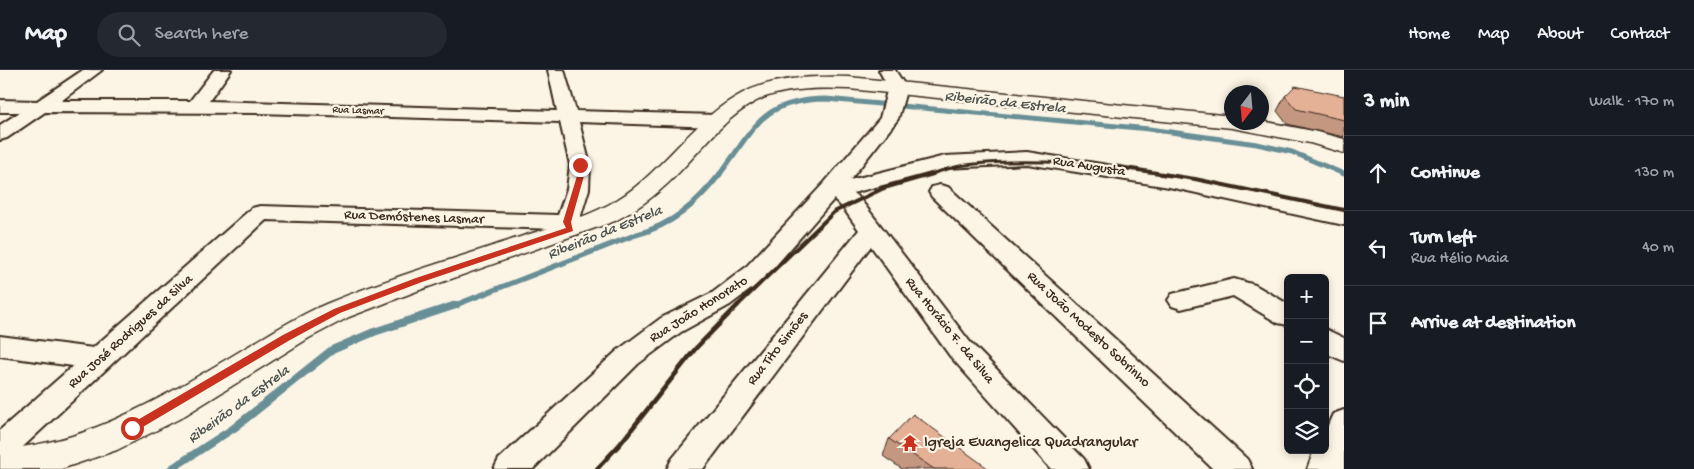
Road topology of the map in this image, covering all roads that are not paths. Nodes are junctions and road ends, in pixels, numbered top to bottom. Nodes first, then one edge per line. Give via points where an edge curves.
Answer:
1 (94, 70) edge
2 (223, 70) edge
3 (556, 70) edge
4 (894, 83) edge
5 (0, 106) edge
6 (41, 106) junction
7 (195, 107) junction
8 (569, 118) junction
9 (716, 121) junction
10 (1224, 121) edge
11 (1269, 129) edge
12 (0, 134) edge
13 (1344, 146) edge
14 (940, 192) dead end
15 (824, 197) junction
16 (260, 214) joint
17 (1344, 218) edge
18 (569, 225) junction
19 (871, 230) junction
20 (1181, 300) dead end
21 (1284, 314) edge
22 (1329, 341) edge
23 (0, 346) edge
24 (1344, 350) edge
25 (101, 359) junction
26 (0, 449) edge
27 (0, 465) edge
28 (1061, 465) edge
29 (511, 469) edge
30 (684, 469) edge
31 (1235, 469) edge

1 - 6 street
2 - 7 street
3 - 8 street
4 - 9 street via 830,83 776,88 741,101
4 - 10 street
4 - 15 street, Rua João Honorato via 889,118
5 - 6 street, Rua Lasmar
6 - 7 street, Rua Lasmar
6 - 12 street
7 - 8 street, Rua Lasmar
8 - 9 street, Rua Lasmar
8 - 18 street via 581,176
9 - 18 street via 678,162 635,199 616,210
11 - 13 street
14 - 31 street, Rua João Modesto Sobrinho
15 - 17 street, Rua Augusta via 846,188 945,162 1027,158 1169,181
15 - 19 street, Rua Horácio F. da Silva via 852,204
15 - 29 street, Rua João Honorato via 754,274 721,299 672,325 628,357
16 - 18 street, Rua Demóstenes Lasmar
16 - 25 street, Rua José Rodrigues da Silva
18 - 27 street via 337,311 132,428 96,444 56,457
19 - 28 street, Rua Horácio F. da Silva via 960,349
19 - 30 street, Rua Tito Simões
20 - 21 street via 1234,287
22 - 24 street
23 - 25 street
25 - 26 street, Rua José Rodrigues da Silva

